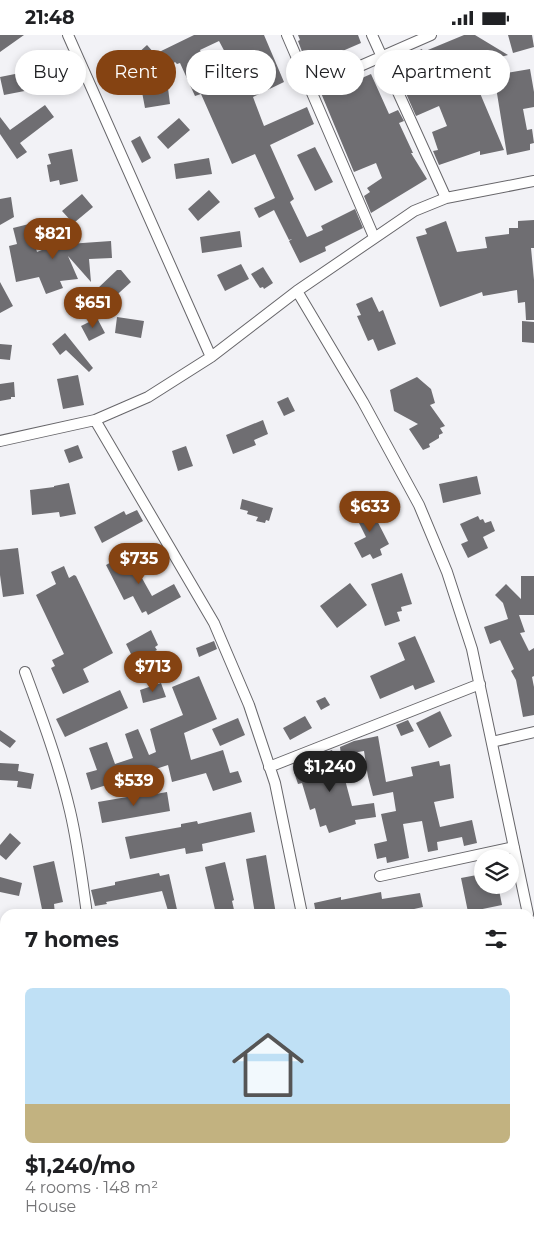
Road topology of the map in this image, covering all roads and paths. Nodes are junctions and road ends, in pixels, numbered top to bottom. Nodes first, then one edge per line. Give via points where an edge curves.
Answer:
1 (68, 35) edge
2 (287, 35) edge
3 (372, 35) edge
4 (431, 35) edge
5 (294, 50) edge
6 (379, 50) edge
7 (398, 50) edge
8 (313, 95) edge
9 (399, 95) edge
10 (534, 181) edge
11 (446, 198) junction
12 (374, 237) junction
13 (297, 291) junction
14 (211, 357) junction
15 (95, 420) junction
16 (0, 441) edge
17 (25, 672) dead end
18 (480, 683) junction
19 (534, 732) edge
20 (492, 741) junction
21 (270, 767) junction
22 (514, 847) junction
23 (380, 876) dead end
24 (86, 909) edge
25 (301, 909) edge
26 (527, 909) edge

1 - 14 street
2 - 5 street
3 - 6 street
4 - 7 street
8 - 12 street
9 - 11 street
10 - 11 street
11 - 12 street via 414,211
12 - 13 street
13 - 14 street
13 - 18 street via 419,505 447,572
14 - 15 street via 148,397
15 - 16 street
15 - 21 street via 214,623 249,705
17 - 24 street via 60,772 80,855
18 - 20 street
18 - 21 street
19 - 20 street
20 - 22 street
21 - 25 street
22 - 23 street
22 - 26 street

